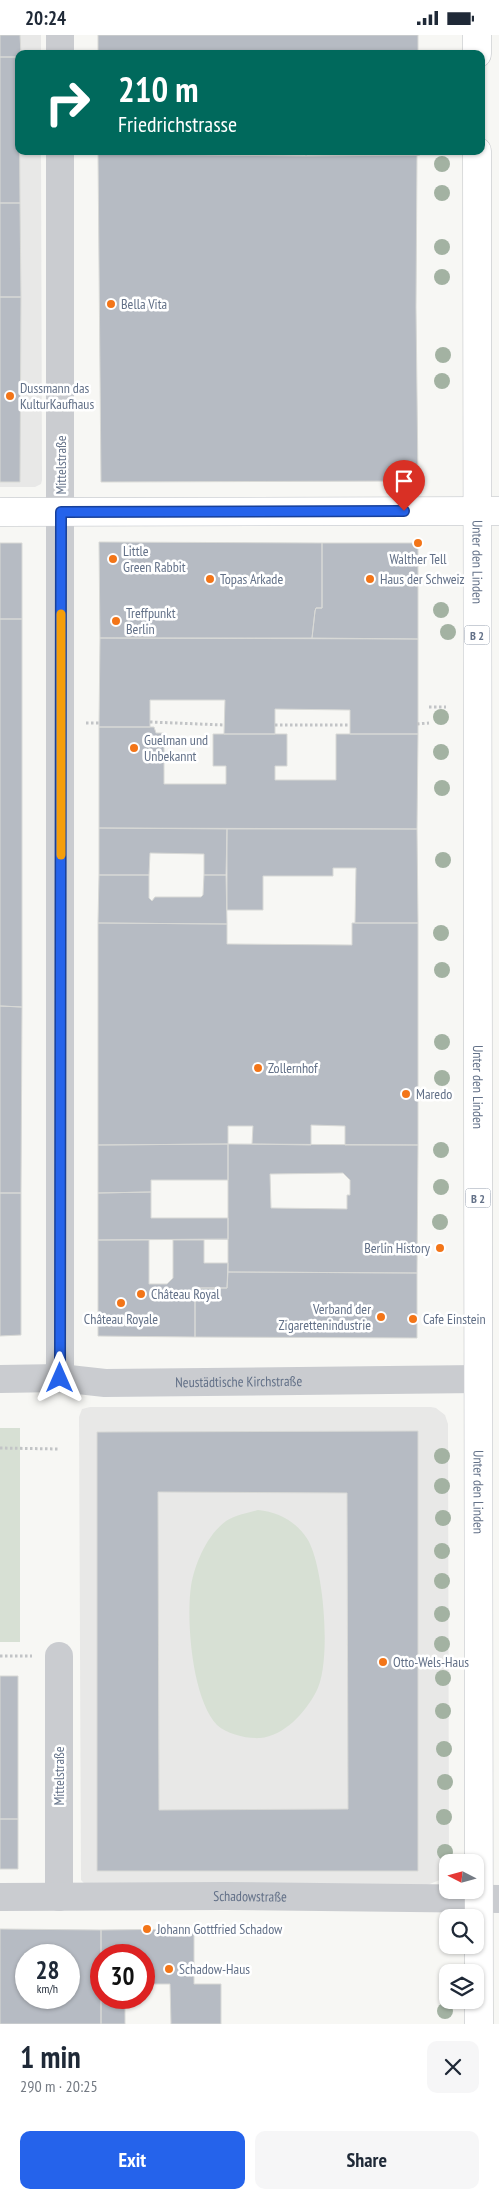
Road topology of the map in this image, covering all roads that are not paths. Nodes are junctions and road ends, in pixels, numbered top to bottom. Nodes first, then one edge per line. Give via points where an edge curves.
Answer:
1 (60, 35) edge
2 (477, 35) edge
3 (60, 50) edge
4 (477, 50) edge
5 (60, 155) edge
6 (477, 155) edge
7 (488, 511) edge
8 (0, 512) edge
9 (61, 512) junction
10 (60, 1378) junction
11 (0, 1379) edge
12 (488, 1379) edge
13 (59, 1656) dead end
14 (0, 1897) edge
15 (59, 1897) junction
16 (489, 1899) edge
17 (479, 2024) edge

1 - 3 street
2 - 4 main road
5 - 9 street, Mittelstraße
6 - 7 main road, Unter den Linden / B 2
7 - 9 main road
7 - 12 main road, Unter den Linden / B 2
8 - 9 main road
9 - 10 street, Mittelstraße
10 - 11 street, Neustädtische Kirchstraße
10 - 12 street, Neustädtische Kirchstraße via 105,1383
12 - 16 main road, Unter den Linden / B 2
13 - 15 street, Mittelstraße
14 - 15 street, Schadowstraße
15 - 16 street, Schadowstraße
16 - 17 main road, Unter den Linden / B 2

